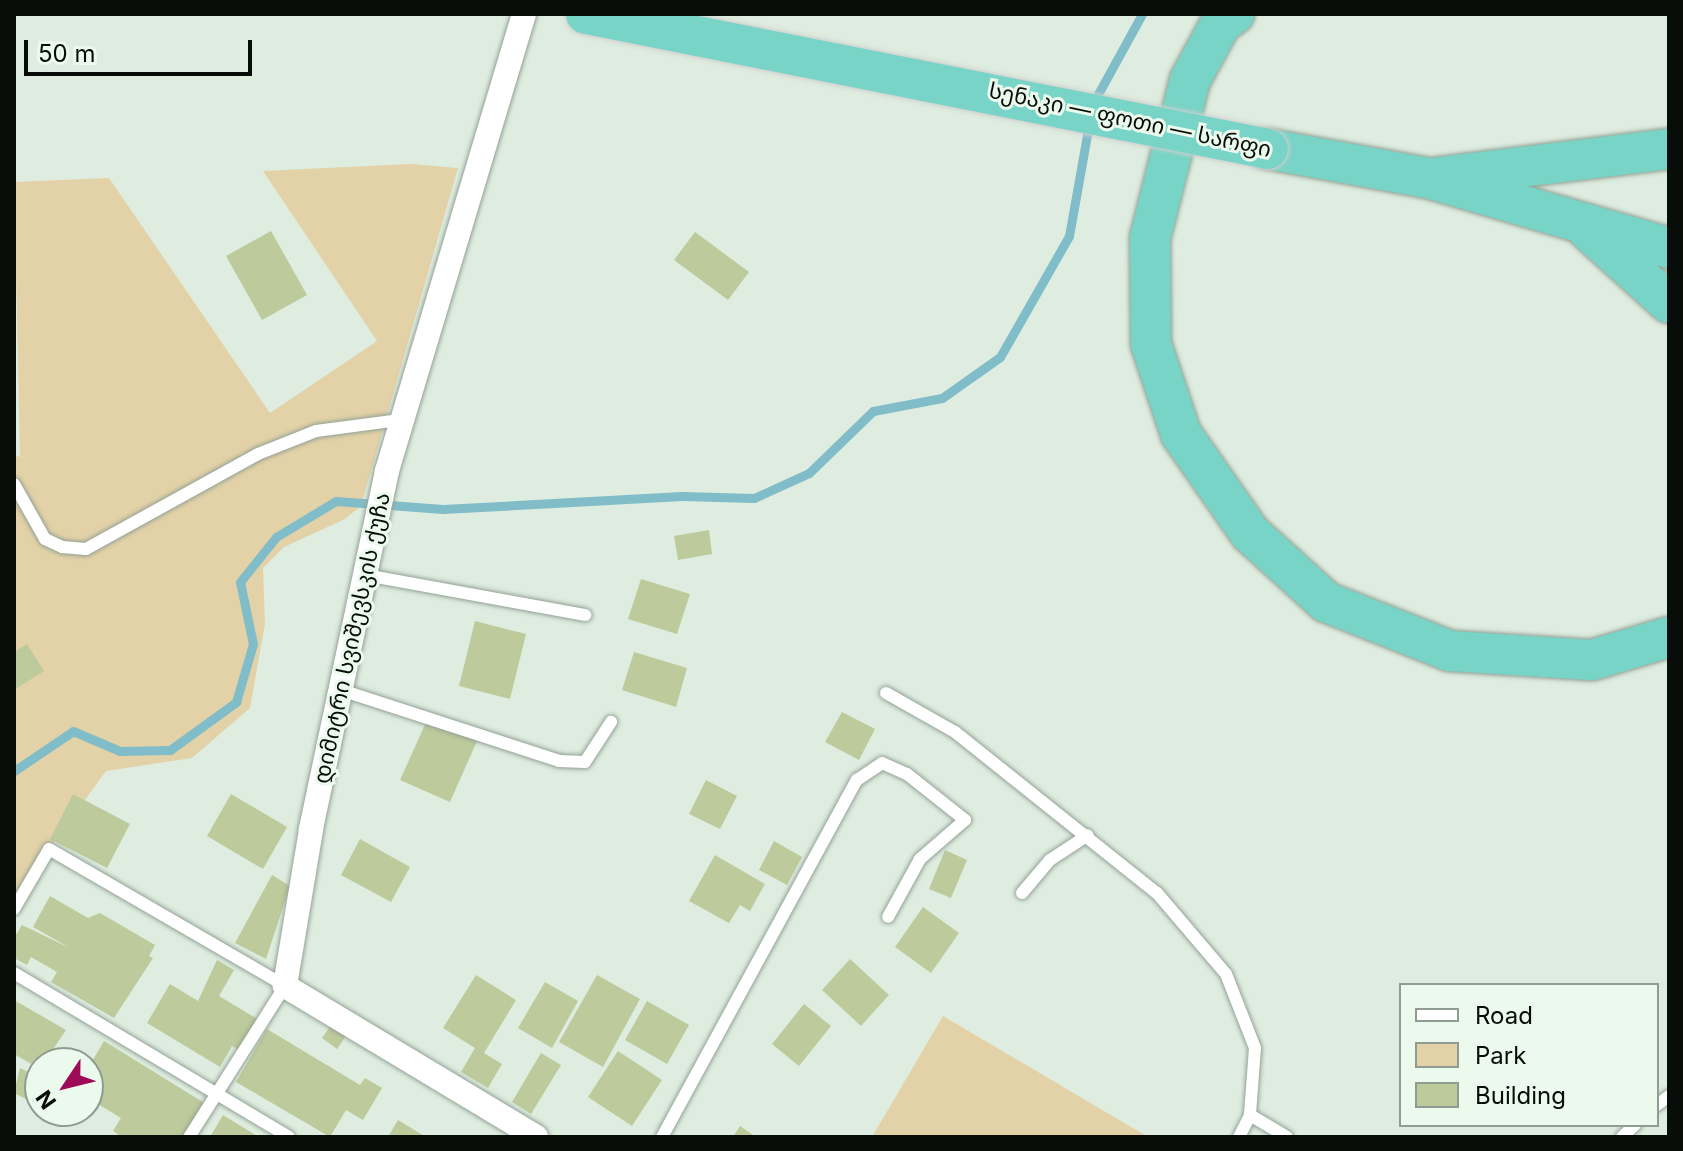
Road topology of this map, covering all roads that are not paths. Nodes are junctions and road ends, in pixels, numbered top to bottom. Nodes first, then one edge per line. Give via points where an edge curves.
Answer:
1 (524, 14) edge
2 (586, 14) edge
3 (1234, 14) edge
4 (1669, 149) edge
5 (1428, 178) junction
6 (1579, 222) junction
7 (1669, 248) edge
8 (1669, 303) edge
9 (400, 420) junction
10 (14, 484) edge
11 (365, 575) junction
12 (585, 615) dead end
13 (1669, 637) edge
14 (341, 690) junction
15 (886, 693) dead end
16 (611, 722) dead end
17 (1088, 835) junction
18 (1022, 893) dead end
19 (14, 909) edge
20 (888, 917) dead end
21 (14, 973) edge
22 (285, 986) junction
23 (217, 1093) junction
24 (1250, 1115) junction
25 (189, 1137) edge
26 (289, 1137) edge
27 (536, 1137) edge
28 (662, 1137) edge
29 (1239, 1137) edge
30 (1287, 1137) edge

1 - 9 street, დიმიტრი სვიშევსკის ქუჩა
2 - 5 highway, სენაკი — ფოთი — სარფი, bridge
3 - 13 highway via 1221,23 1190,80 1150,238 1151,344 1181,434 1215,483 1250,533 1326,602 1450,651 1592,660
4 - 5 highway
5 - 6 highway, სენაკი — ფოთი — სარფი
6 - 7 highway, სენაკი — ფოთი — სარფი
6 - 8 highway
9 - 10 lane via 316,431 258,454 86,549 45,539
9 - 11 street, დიმიტრი სვიშევსკის ქუჩა
11 - 12 lane
11 - 14 street, დიმიტრი სვიშევსკის ქუჩა
14 - 16 lane via 573,763 585,762
14 - 22 street, დიმიტრი სვიშევსკის ქუჩა
15 - 17 lane via 955,732
17 - 18 lane via 1050,860
17 - 24 lane via 1157,893 1226,974 1255,1048
19 - 22 lane via 49,849
20 - 28 lane via 920,859 965,820 907,774 882,763 857,780
21 - 23 lane
22 - 23 lane
22 - 27 street
23 - 25 lane
23 - 26 lane
24 - 29 lane
24 - 30 lane

